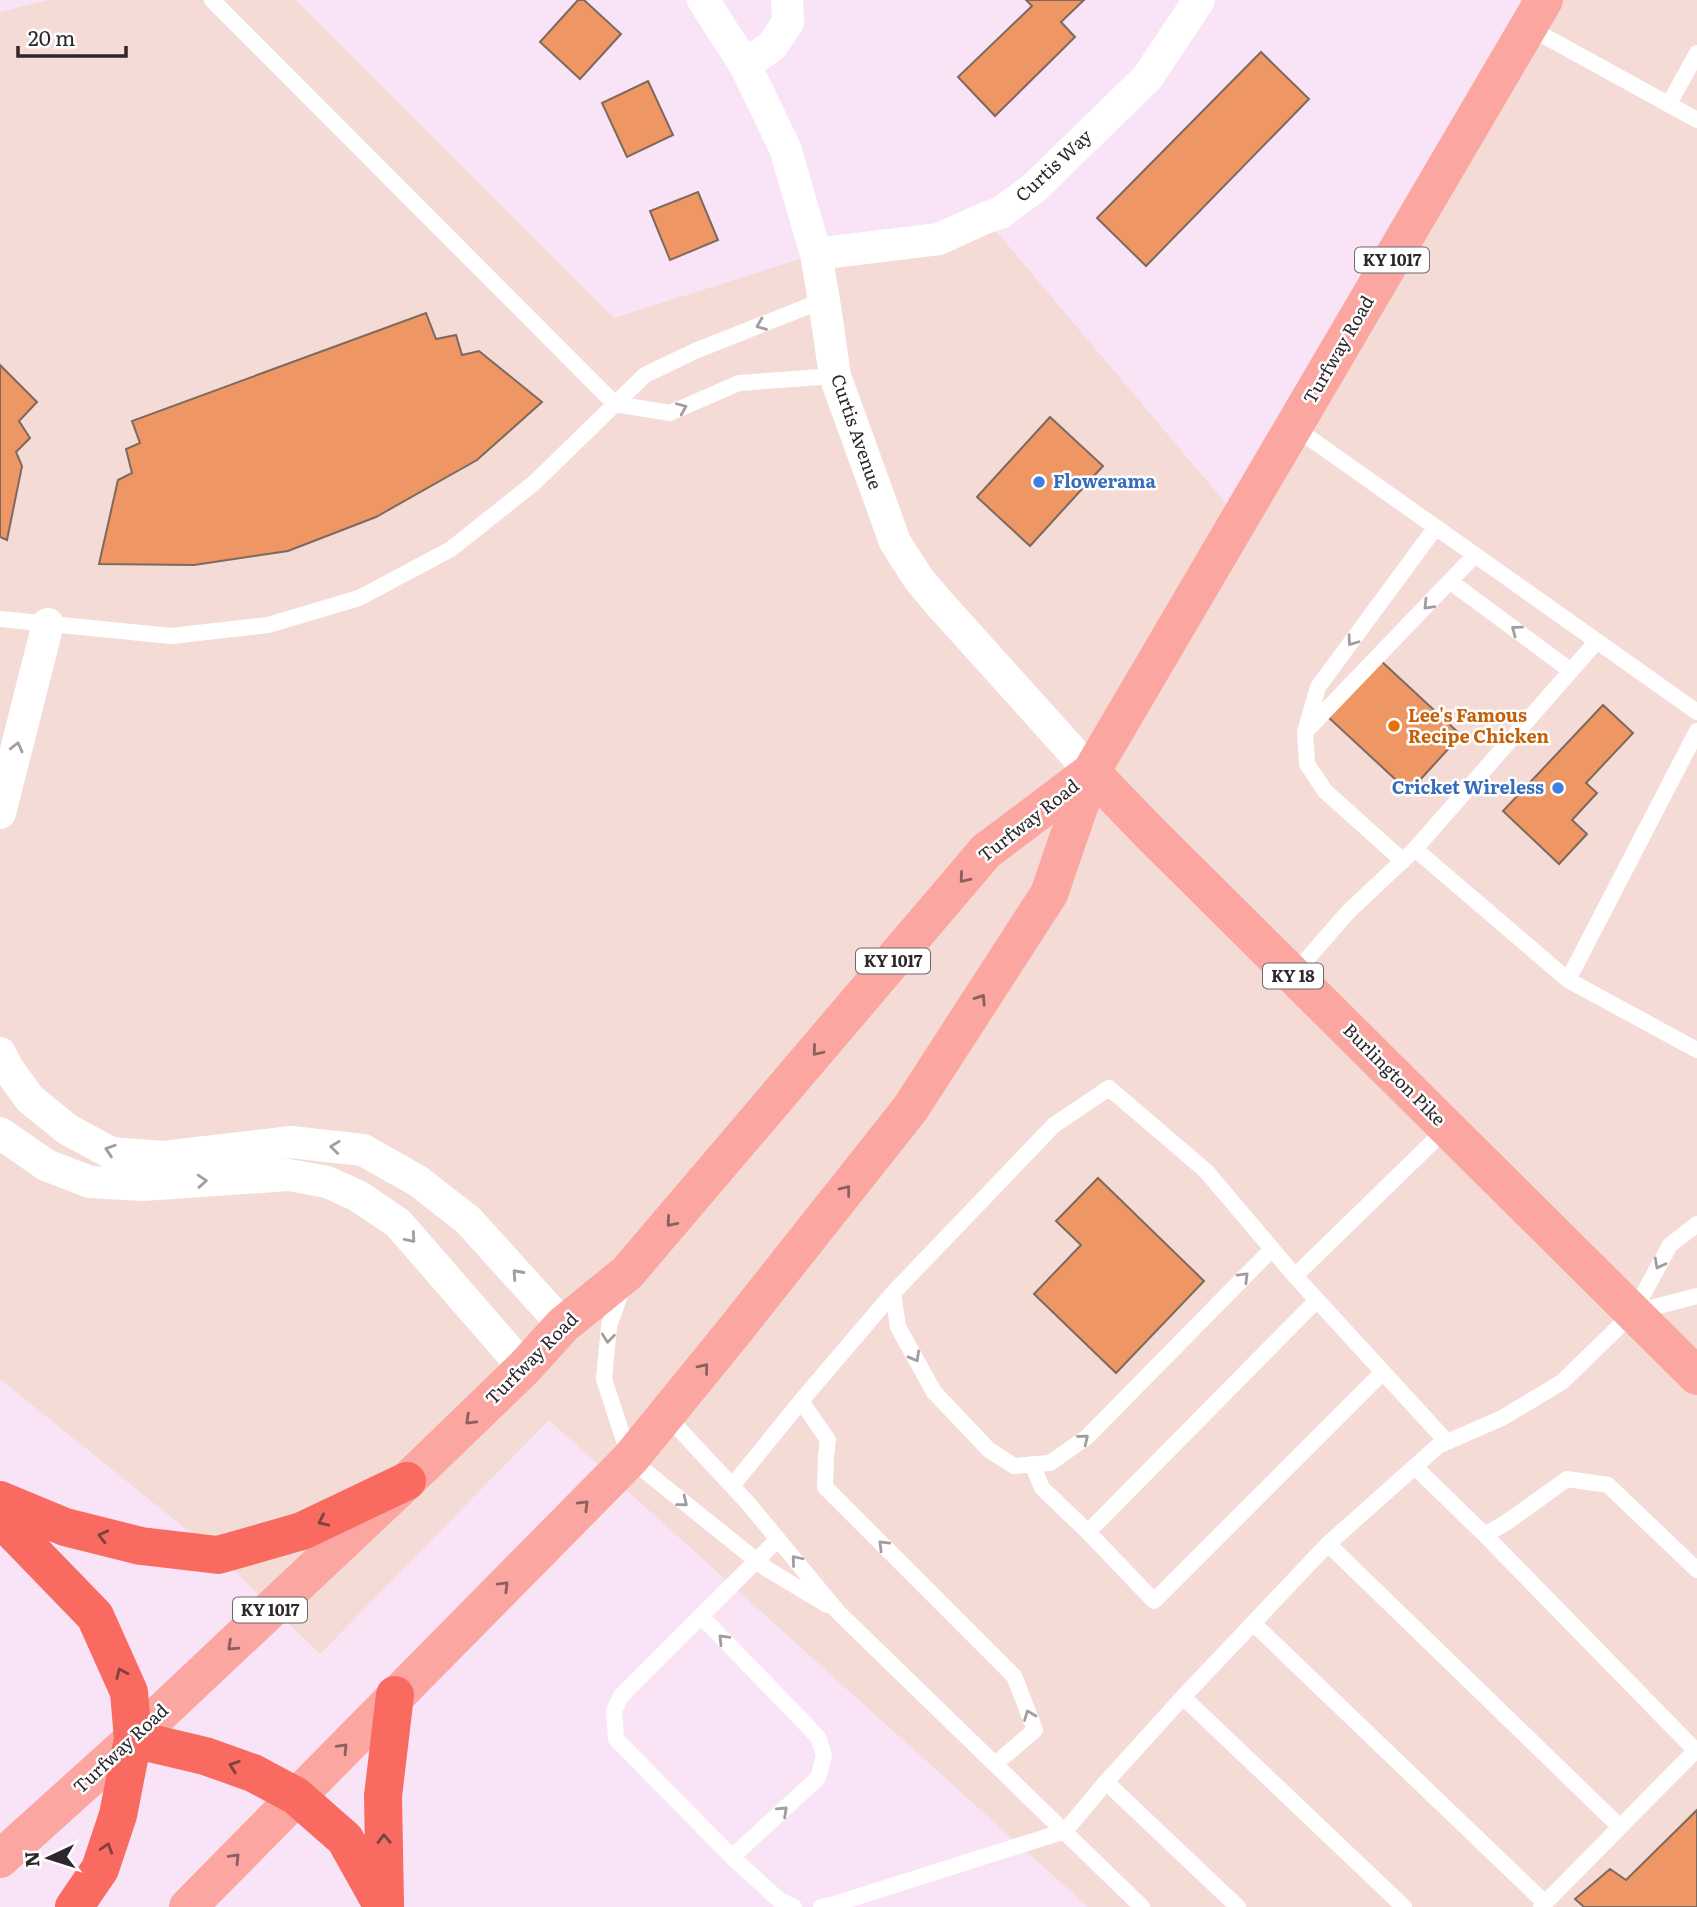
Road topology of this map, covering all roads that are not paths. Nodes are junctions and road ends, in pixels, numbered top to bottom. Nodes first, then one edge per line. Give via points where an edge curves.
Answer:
1 (212, 0) edge
2 (703, 0) edge
3 (787, 0) edge
4 (1199, 0) edge
5 (1536, 13) edge
6 (1697, 53) edge
7 (745, 65) junction
8 (1669, 104) junction
9 (1697, 120) edge
10 (816, 254) junction
11 (824, 300) junction
12 (835, 376) junction
13 (615, 404) junction
14 (1294, 427) junction
15 (1436, 527) junction
16 (1475, 555) junction
17 (1451, 582) junction
18 (0, 619) edge
19 (48, 624) junction
20 (1597, 641) junction
21 (1571, 670) junction
22 (1697, 712) edge
23 (1697, 731) edge
24 (1305, 732) junction
25 (1091, 772) junction
26 (0, 813) edge
27 (1415, 849) junction
28 (1404, 861) junction
29 (1293, 975) junction
30 (1568, 979) junction
31 (1697, 1050) edge
32 (0, 1053) edge
33 (1447, 1128) junction
34 (0, 1133) edge
35 (1697, 1224) edge
36 (1272, 1249) junction
37 (627, 1273) junction
38 (1294, 1276) junction
39 (893, 1293) junction
40 (1697, 1296) edge
41 (1317, 1300) junction
42 (1633, 1313) junction
43 (563, 1325) junction
44 (524, 1368) junction
45 (1383, 1372) junction
46 (1697, 1376) edge
47 (801, 1401) junction
48 (666, 1415) junction
49 (1447, 1442) junction
50 (630, 1459) junction
51 (1032, 1464) junction
52 (1415, 1467) junction
53 (407, 1482) junction
54 (732, 1486) junction
55 (0, 1500) edge
56 (0, 1518) edge
57 (1088, 1532) junction
58 (1483, 1534) junction
59 (778, 1539) junction
60 (1328, 1544) junction
61 (756, 1560) junction
62 (1697, 1570) edge
63 (839, 1613) junction
64 (701, 1616) junction
65 (1253, 1623) junction
66 (395, 1695) junction
67 (1183, 1697) junction
68 (133, 1739) junction
69 (1696, 1749) edge
70 (995, 1764) junction
71 (1106, 1782) junction
72 (296, 1796) junction
73 (1620, 1827) junction
74 (1065, 1831) junction
75 (732, 1857) junction
76 (0, 1859) edge
77 (1543, 1905) edge
78 (74, 1907) edge
79 (188, 1907) edge
80 (384, 1907) edge
81 (794, 1907) edge
82 (821, 1907) edge
83 (1142, 1907) edge
84 (1238, 1907) edge
85 (1404, 1907) edge

1 - 13 lane
2 - 7 street, Curtis Avenue
3 - 7 street via 788,22 772,46
4 - 10 street, Curtis Way via 1147,78 1034,188 1000,214 939,239
5 - 8 lane
5 - 14 main road, Turfway Road / KY 1017
6 - 8 lane
7 - 10 street, Curtis Avenue via 785,148
8 - 9 lane
10 - 11 street, Curtis Avenue
11 - 12 street, Curtis Avenue
11 -> 13 lane via 645,375
13 -> 12 lane via 670,413 739,383
12 - 25 street, Curtis Avenue via 895,542 918,578
13 - 19 lane via 534,483 451,549 359,598 268,625 171,636
14 - 15 lane
14 - 25 main road, Turfway Road / KY 1017
15 - 16 lane
15 -> 24 lane via 1318,687
16 - 17 lane
16 - 20 lane
21 -> 17 lane
17 -> 24 lane
18 - 19 lane
26 -> 19 street
20 - 21 lane
20 - 22 lane
21 - 27 lane
23 - 30 lane
24 - 28 lane via 1307,764 1325,791
25 - 29 main road, Burlington Pike / KY 18
25 -> 37 main road, Turfway Road / KY 1017 via 986,851
48 -> 25 main road, Turfway Road / KY 1017 via 910,1109 1049,894
27 - 28 lane
27 - 30 lane
28 - 29 lane via 1349,911
29 - 33 main road, Burlington Pike / KY 18
30 - 31 lane
43 -> 32 street via 468,1220 418,1181 363,1150 291,1142 163,1157 111,1153 67,1129 30,1099
33 - 38 lane
33 - 42 main road, Burlington Pike / KY 18
34 -> 44 street via 46,1165 90,1182 143,1185 289,1175 327,1182 398,1223
35 -> 42 lane via 1670,1245
36 - 38 lane
36 - 39 lane via 1206,1171 1109,1088 1054,1125
51 -> 36 lane via 1050,1463 1087,1437
37 - 43 main road, Turfway Road / KY 1017
37 -> 50 lane via 609,1326 604,1379
38 - 41 lane
39 - 47 lane
39 -> 51 lane via 898,1327 934,1392 989,1450 1014,1466
40 - 42 lane
41 - 45 lane
41 - 57 lane
42 - 46 main road, Burlington Pike / KY 18
42 - 49 lane via 1562,1382 1502,1418
43 - 44 main road, Turfway Road / KY 1017
44 -> 53 main road, Turfway Road / KY 1017
45 - 49 lane
45 - 57 lane via 1154,1601
47 - 54 lane
70 -> 47 lane via 1035,1730 1014,1676 825,1487 828,1440
48 - 50 main road, Turfway Road / KY 1017
48 - 54 lane
49 - 52 lane
50 -> 61 lane
66 -> 50 main road, Turfway Road / KY 1017
51 - 57 lane via 1042,1488
52 - 58 lane
52 - 60 lane
53 -> 55 highway via 302,1531 218,1555 141,1546 65,1527
53 -> 68 main road, Turfway Road / KY 1017
54 - 59 lane
68 -> 56 highway via 130,1692 95,1616
58 - 62 lane via 1567,1479 1608,1485
58 - 69 lane
59 - 61 lane
63 -> 59 lane
60 - 65 lane
60 - 73 lane
61 - 63 lane
61 - 64 lane
63 - 70 lane
64 - 75 lane via 621,1696 614,1711 616,1739
75 -> 64 lane via 818,1778 824,1755 818,1737
65 - 67 lane
65 - 77 lane
72 -> 66 main road, Turfway Road / KY 1017
80 -> 66 highway via 383,1796
67 - 71 lane
67 - 85 lane
72 -> 68 highway via 253,1773 205,1756
68 - 76 main road, Turfway Road / KY 1017
78 -> 68 highway via 100,1869 118,1815
69 - 73 lane
70 - 74 lane
71 - 74 lane
71 - 84 lane
79 -> 72 main road, Turfway Road / KY 1017
72 - 80 highway via 345,1839
73 - 77 lane
74 - 82 lane
74 - 83 lane
75 - 81 lane via 779,1900

